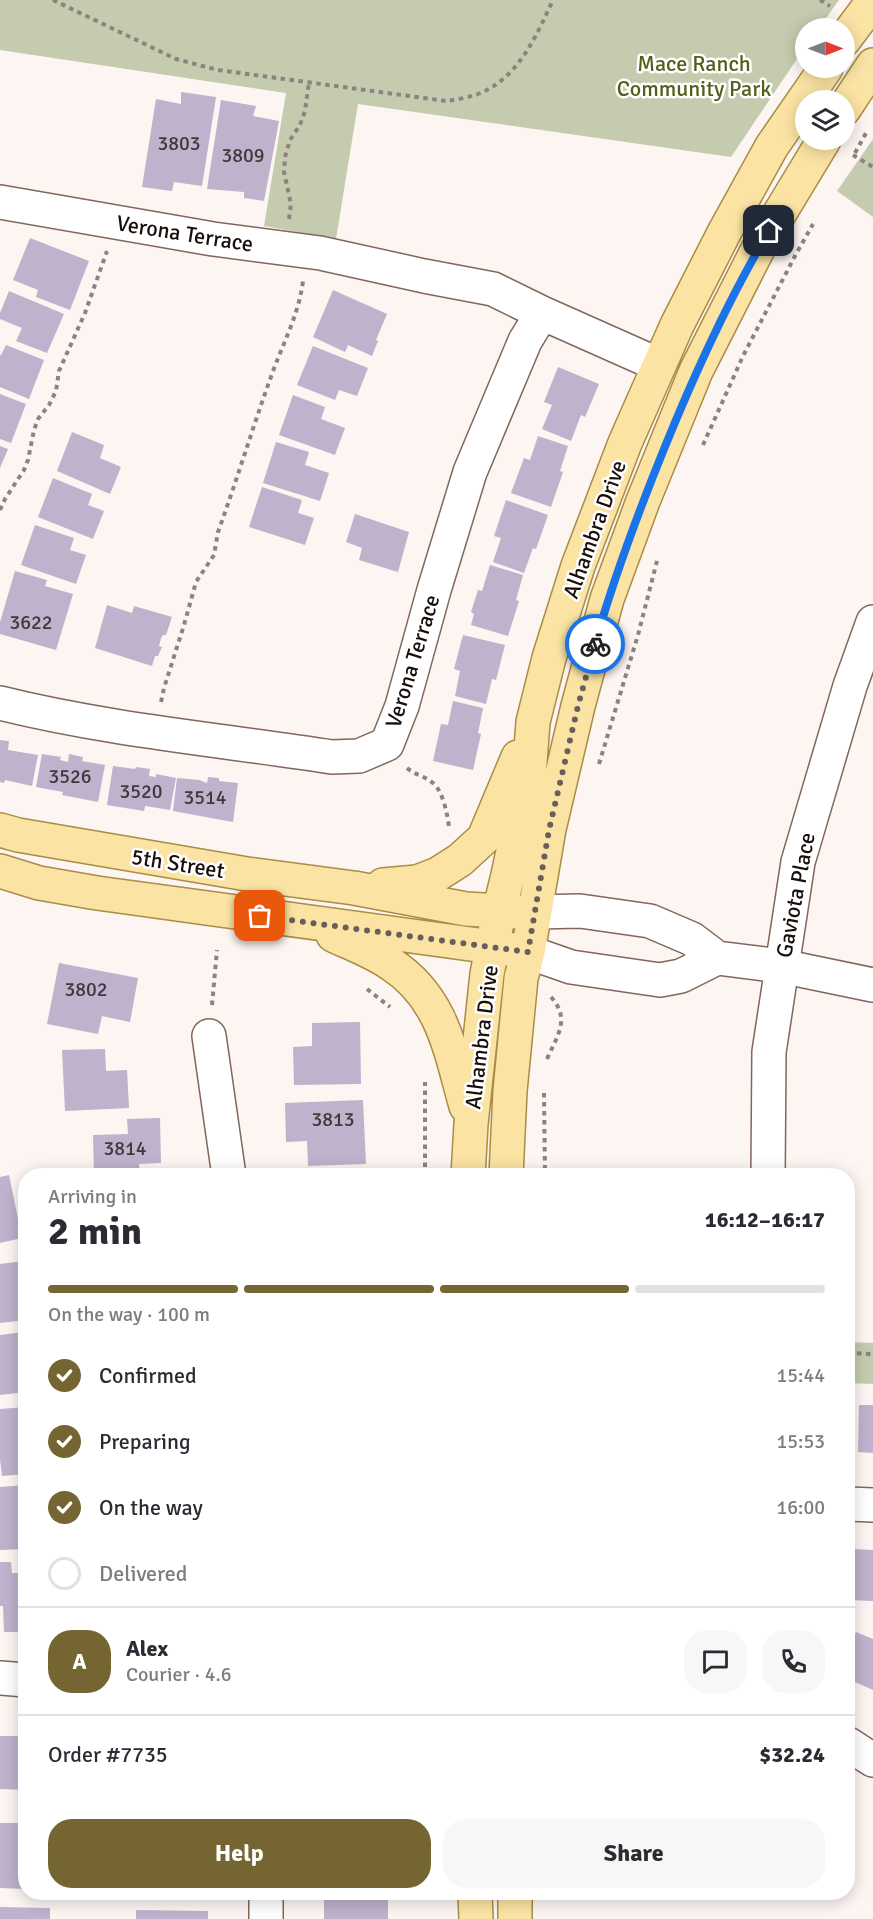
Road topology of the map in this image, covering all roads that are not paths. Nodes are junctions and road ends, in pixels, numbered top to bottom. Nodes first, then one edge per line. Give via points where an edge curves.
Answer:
1 (873, 1) edge
2 (855, 25) edge
3 (873, 65) edge
4 (819, 78) edge
5 (856, 119) edge
6 (818, 150) edge
7 (0, 202) edge
8 (542, 313) junction
9 (659, 365) junction
10 (873, 622) edge
11 (0, 703) edge
12 (533, 722) junction
13 (0, 830) edge
14 (0, 871) edge
15 (354, 888) junction
16 (499, 912) junction
17 (535, 912) junction
18 (307, 923) junction
19 (492, 947) junction
20 (528, 952) junction
21 (717, 958) junction
22 (781, 966) junction
23 (873, 985) edge
24 (209, 1036) road end
25 (471, 1124) junction
26 (228, 1168) edge
27 (468, 1168) edge
28 (506, 1168) edge
29 (768, 1168) edge
30 (855, 1504) edge
31 (873, 1505) edge
32 (0, 1678) edge
33 (18, 1679) edge
34 (855, 1748) edge
35 (873, 1760) edge
36 (266, 1900) edge
37 (475, 1900) edge
38 (515, 1900) edge
39 (266, 1919) edge
40 (476, 1919) edge
41 (515, 1919) edge

1 - 2 main road
3 - 5 main road
4 - 9 main road, Alhambra Drive via 772,147
6 - 17 main road, Alhambra Drive via 758,249 696,371 643,501 608,599 578,706 549,830
7 - 8 street, Verona Terrace via 213,239 298,239 424,276 493,289
8 - 9 street, Verona Terrace
8 - 11 street, Verona Terrace via 525,341 470,472 387,744 359,756 332,757
9 - 12 main road, Alhambra Drive via 578,566
10 - 22 street, Gaviota Place via 798,862
12 - 15 main road via 484,838 438,874 417,882
12 - 16 main road, Alhambra Drive via 528,776
13 - 15 main road, 5th Street via 235,872
14 - 18 main road, 5th Street via 85,891
15 - 16 main road, 5th Street
16 - 17 main road, 5th Street
16 - 19 main road, Alhambra Drive
17 - 20 main road, Alhambra Drive
17 - 21 street via 580,911 650,921 692,939
18 - 19 main road, 5th Street
18 - 25 main road via 390,963 426,995 445,1029
19 - 20 main road, 5th Street
19 - 25 main road, Alhambra Drive
20 - 21 street via 571,968 660,980 681,976
20 - 28 main road, Alhambra Drive via 521,978
21 - 22 street
22 - 23 street
22 - 29 street, Gaviota Place via 769,1052
24 - 26 street
25 - 27 main road, Alhambra Drive
30 - 31 street
32 - 33 street
34 - 35 street
36 - 39 street
37 - 40 main road
38 - 41 main road

